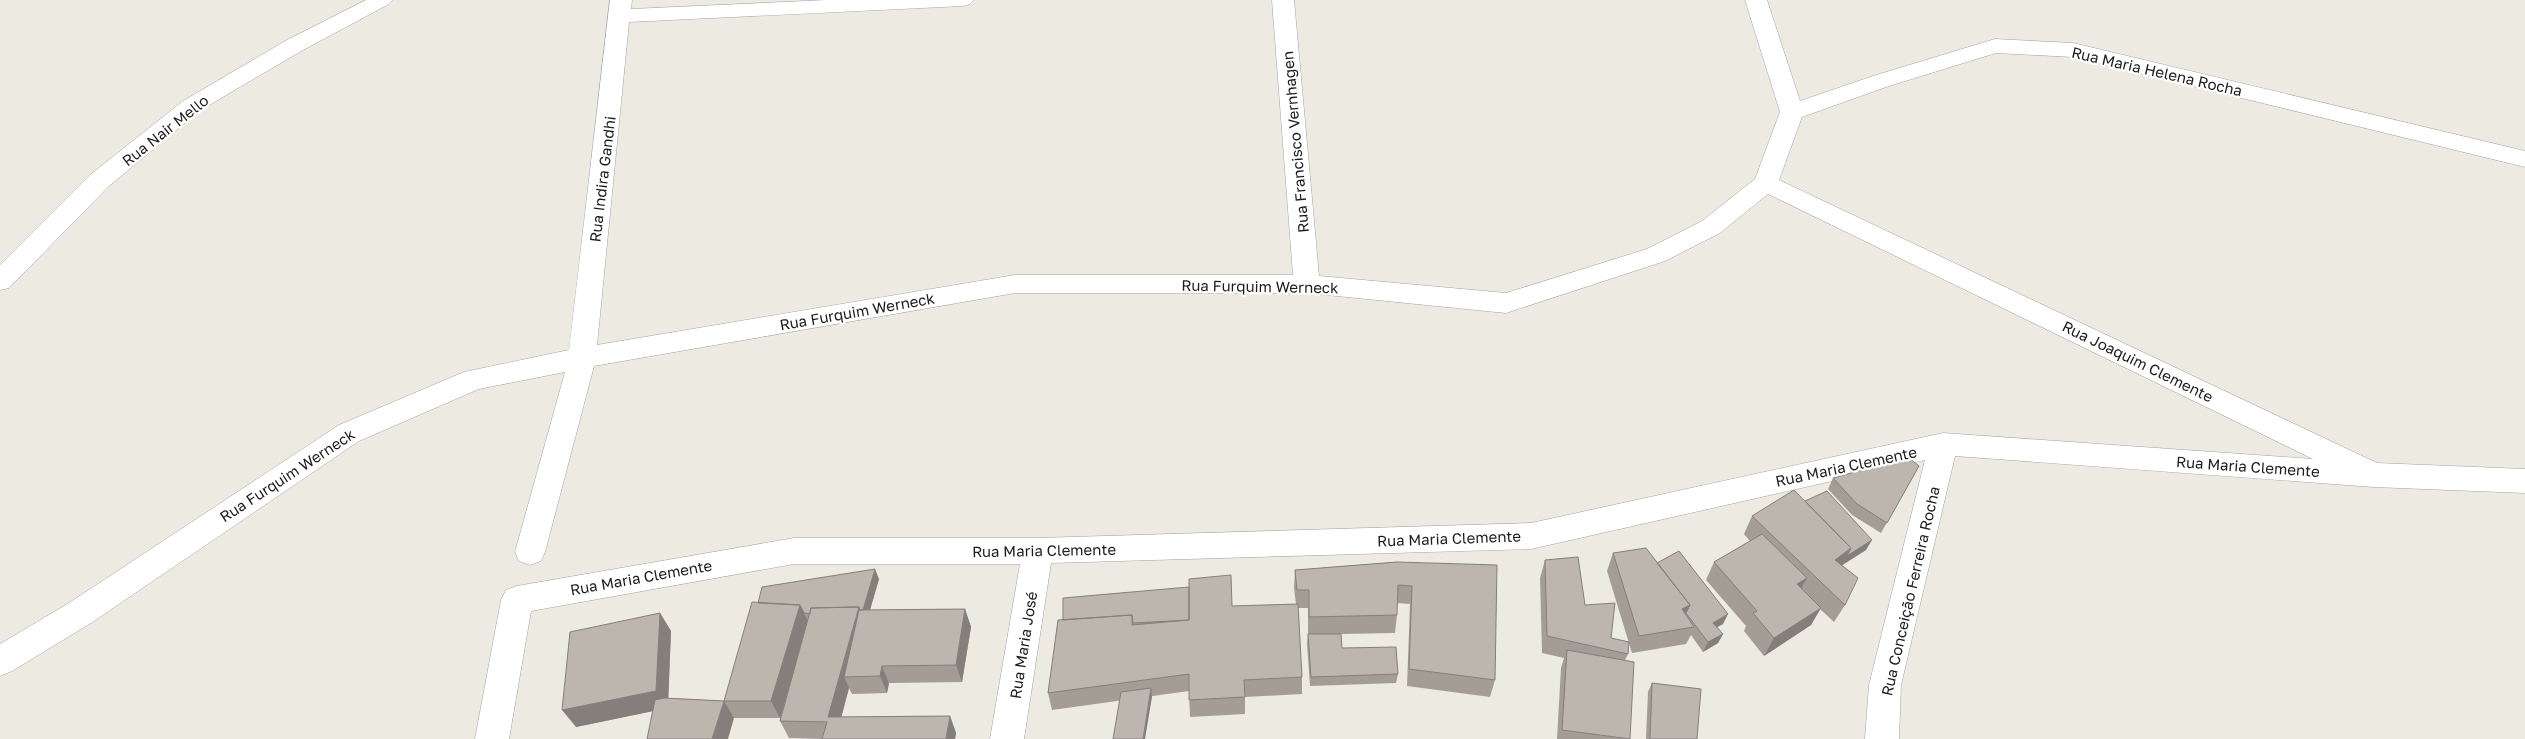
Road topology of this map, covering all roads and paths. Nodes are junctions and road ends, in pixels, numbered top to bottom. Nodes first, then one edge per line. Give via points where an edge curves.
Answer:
1 (382, 0) edge
2 (963, 0) edge
3 (1282, 0) edge
4 (1756, 0) edge
5 (621, 8) edge
6 (1792, 112) junction
7 (2525, 159) edge
8 (1766, 182) junction
9 (0, 280) edge
10 (1306, 284) junction
11 (582, 358) junction
12 (1944, 444) junction
13 (2374, 475) junction
14 (2525, 481) edge
15 (1038, 551) junction
16 (530, 552) dead end
17 (0, 661) edge
18 (492, 739) edge
19 (1007, 739) edge
20 (1882, 739) edge

1 - 9 street, Rua Nair Mello via 295,45 191,106 99,181
2 - 5 street
3 - 10 street, Rua Francisco Vernhagen
4 - 6 street
5 - 11 street, Rua Indira Gandhi
6 - 7 street, Rua Maria Helena Rocha via 1995,46 2073,50
6 - 8 street
8 - 10 street, Rua Furquim Werneck via 1711,227 1656,256 1506,303
8 - 13 street, Rua Joaquim Clemente
10 - 11 street, Rua Furquim Werneck via 1015,284
11 - 16 street, Rua Indira Gandhi
11 - 17 street, Rua Furquim Werneck via 474,379 349,433 80,613
12 - 13 street, Rua Maria Clemente
12 - 15 street, Rua Maria Clemente via 1531,536
12 - 20 street, Rua Conceição Ferreira Rocha via 1885,685
13 - 14 street, Rua Joaquim Clemente
15 - 18 street, Rua Maria Clemente via 794,551 517,600
15 - 19 street, Rua Maria José

